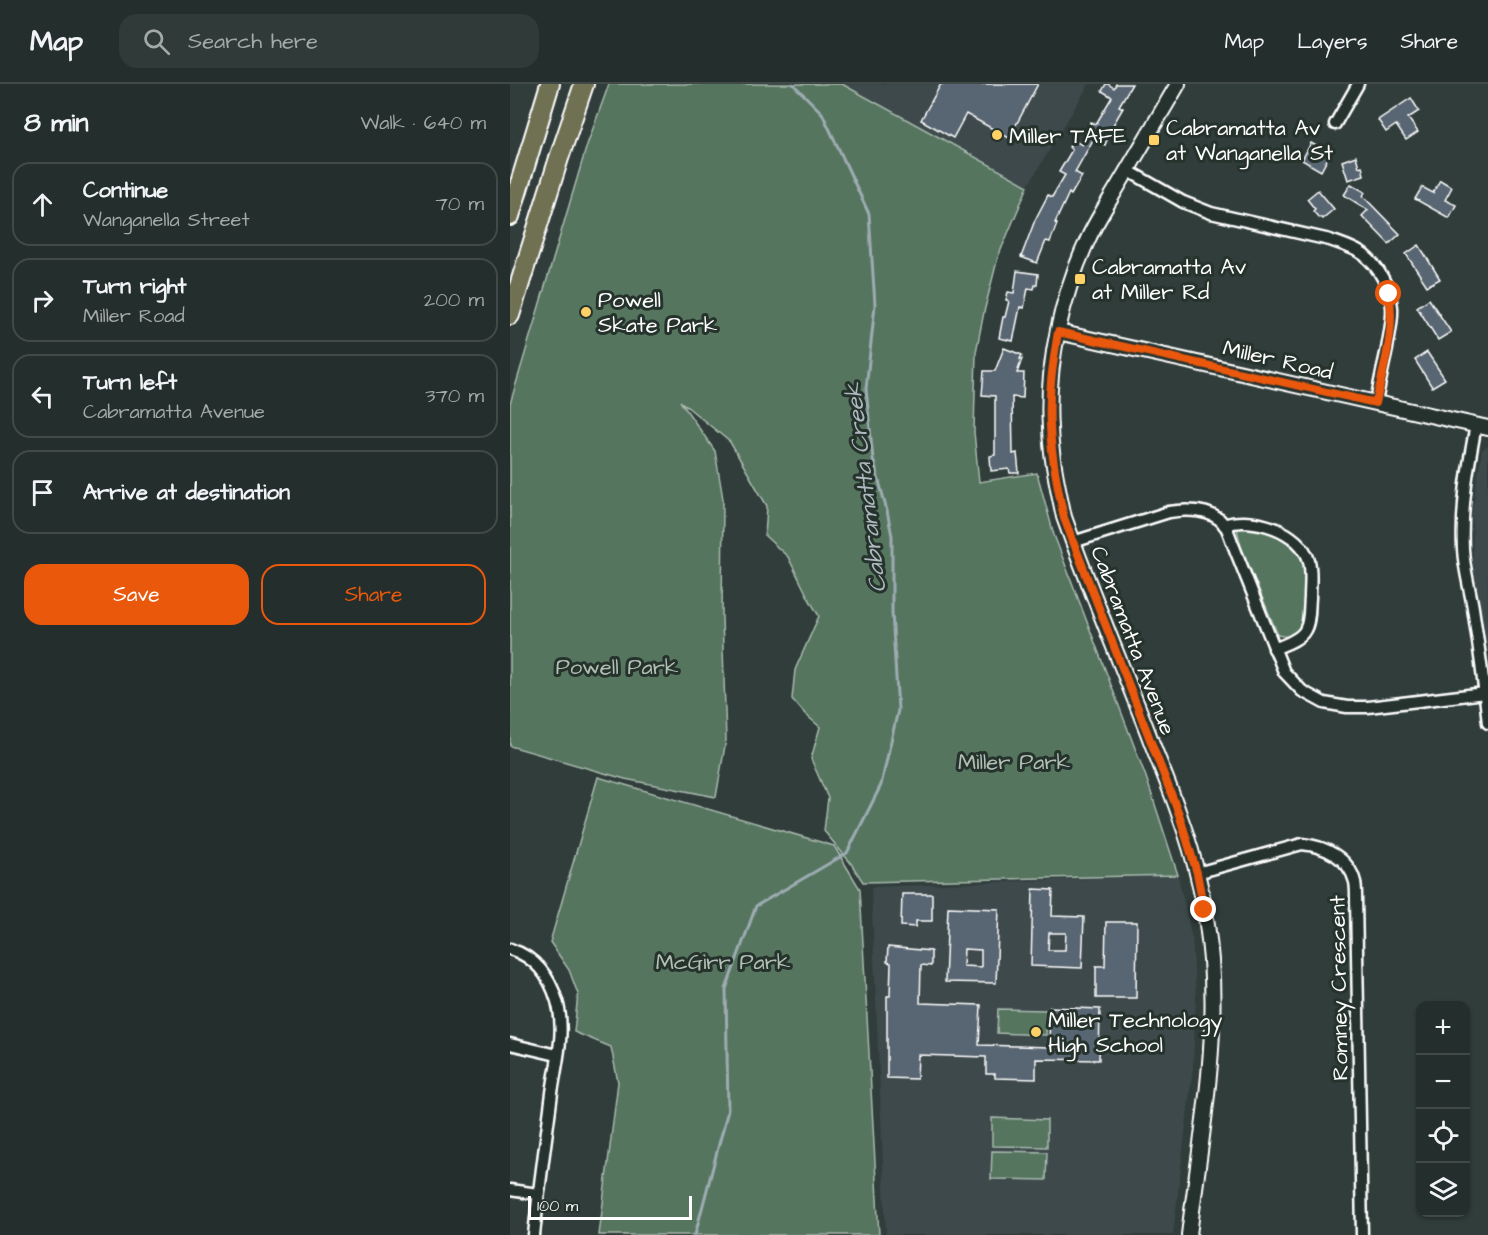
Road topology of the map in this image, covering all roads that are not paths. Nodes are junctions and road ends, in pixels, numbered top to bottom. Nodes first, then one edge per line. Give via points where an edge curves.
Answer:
1 (550, 84) edge
2 (584, 84) edge
3 (1178, 84) edge
4 (1358, 84) edge
5 (1335, 124) dead end
6 (1127, 170) junction
7 (510, 216) edge
8 (510, 315) edge
9 (1058, 332) junction
10 (1376, 403) junction
11 (1482, 426) edge
12 (1224, 525) junction
13 (1072, 542) junction
14 (1274, 649) junction
15 (1485, 693) junction
16 (1488, 723) edge
17 (1197, 873) junction
18 (510, 949) edge
19 (510, 1044) edge
20 (557, 1055) junction
21 (510, 1190) edge
22 (538, 1194) junction
23 (534, 1235) edge
24 (1189, 1235) edge
25 (1362, 1235) edge

1 - 7 main road
2 - 8 main road
3 - 6 street, Cabramatta Avenue
4 - 5 street
6 - 9 street, Cabramatta Avenue via 1081,255
6 - 10 street via 1211,213 1330,240 1363,254 1381,277 1392,310
9 - 10 street, Miller Road
9 - 13 street, Cabramatta Avenue via 1050,385 1050,428 1056,478
10 - 11 street, Miller Road
11 - 15 street via 1465,481 1463,530
12 - 13 street via 1201,512 1179,510
12 - 14 street
12 - 14 street via 1245,521 1286,533 1298,543 1310,563 1305,630
13 - 17 street, Cabramatta Avenue via 1179,814
14 - 15 street via 1292,682 1324,703 1368,708
15 - 16 street
17 - 24 street, Cabramatta Avenue via 1213,998 1210,1073
17 - 25 street, Romney Crescent via 1302,844 1335,854 1351,873 1356,897
18 - 20 street via 538,966 550,982 558,1003 561,1032
19 - 20 street
20 - 22 street
21 - 22 street
22 - 23 street

